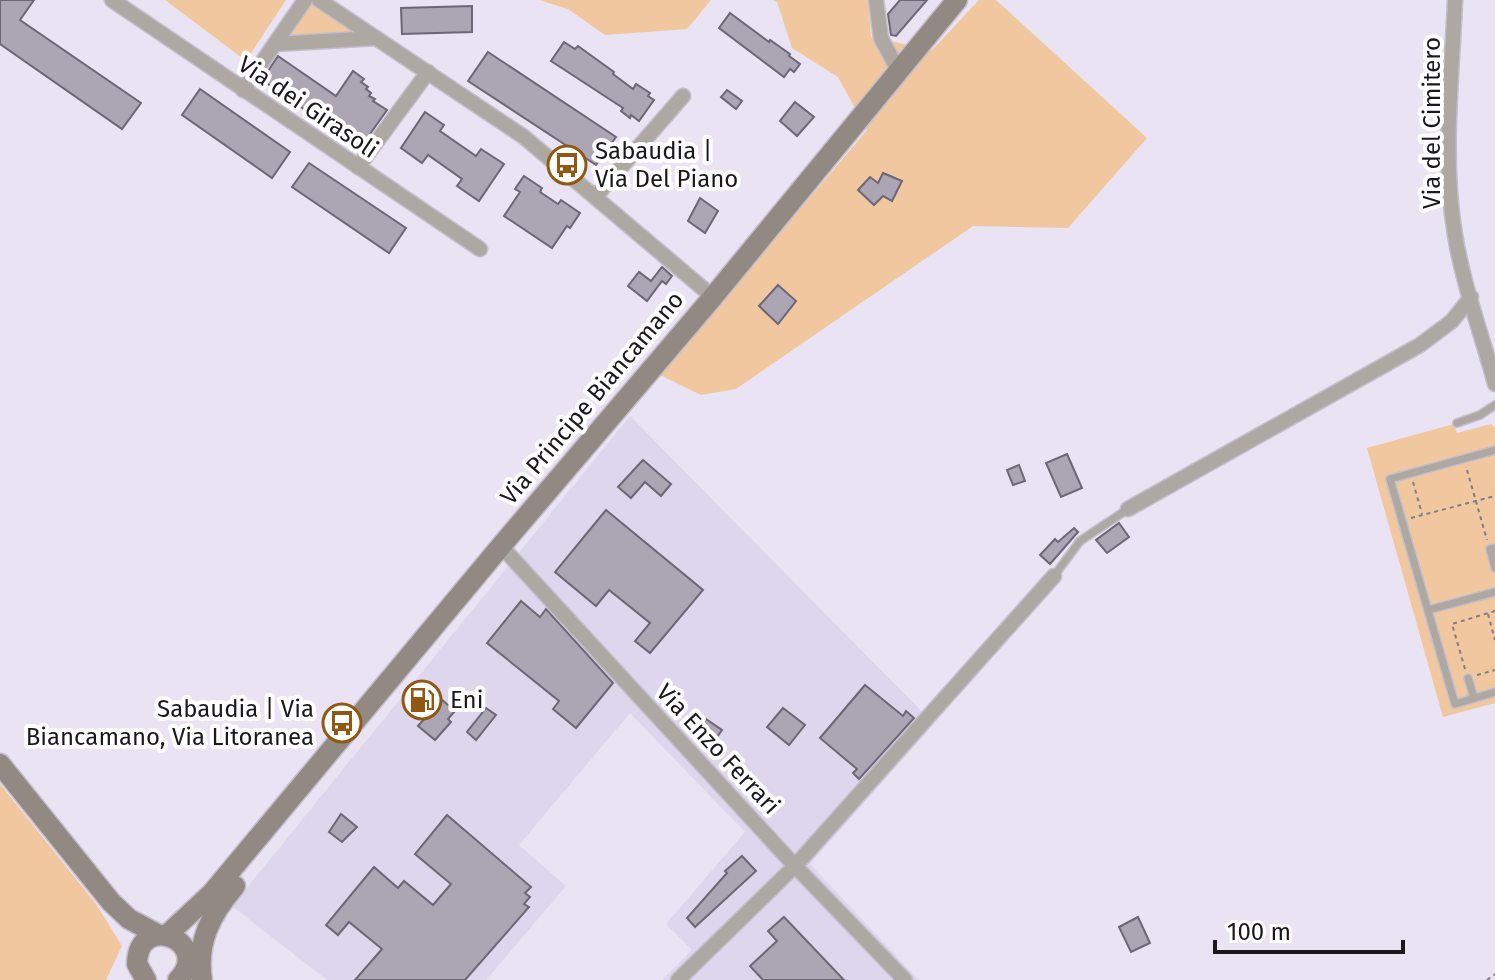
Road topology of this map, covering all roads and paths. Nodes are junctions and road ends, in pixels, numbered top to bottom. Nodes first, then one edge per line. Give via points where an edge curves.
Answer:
1 (112, 0) edge
2 (305, 0) edge
3 (319, 0) edge
4 (876, 0) edge
5 (957, 0) edge
6 (1455, 0) edge
7 (376, 38) junction
8 (275, 44) junction
9 (898, 70) junction
10 (428, 72) junction
11 (243, 90) junction
12 (683, 96) dead end
13 (358, 167) junction
14 (596, 196) junction
15 (480, 249) dead end
16 (713, 297) junction
17 (1471, 297) junction
18 (1495, 384) edge
19 (1495, 405) edge
20 (1457, 423) dead end
21 (1495, 450) edge
22 (1463, 458) junction
23 (1410, 473) junction
24 (1495, 496) edge
25 (1476, 501) junction
26 (1128, 509) joint
27 (1422, 515) junction
28 (1402, 521) junction
29 (501, 546) junction
30 (1492, 549) edge
31 (1495, 568) edge
32 (1054, 576) joint
33 (1495, 592) edge
34 (1428, 610) junction
35 (1495, 611) edge
36 (1487, 614) junction
37 (1495, 640) edge
38 (1495, 670) edge
39 (1468, 678) junction
40 (1495, 692) edge
41 (1474, 698) junction
42 (0, 764) edge
43 (265, 829) junction
44 (795, 866) junction
45 (212, 893) junction
46 (111, 902) junction
47 (163, 935) junction
48 (137, 970) edge
49 (186, 970) edge
50 (1495, 974) edge
51 (202, 980) edge
52 (678, 980) edge
53 (905, 980) edge
54 (1487, 980) edge

1 - 11 street, Via dei Girasoli
2 - 8 street
3 - 7 street
4 - 9 street via 881,38
5 - 9 street, Via Principe Biancamano
6 - 17 street, Via del Cimitero via 1451,194
7 - 8 street
7 - 10 street
8 - 11 street
9 - 16 street, Via Principe Biancamano
10 - 13 street
10 - 14 street via 524,137
11 - 13 street, Via dei Girasoli
12 - 14 street
13 - 15 street, Via dei Girasoli
14 - 16 street
16 - 29 street, Via Principe Biancamano
17 - 18 street, Via del Cimitero
17 - 26 street via 1452,321 1420,345
19 - 20 lane
21 - 22 lane
22 - 23 lane
22 - 25 path
23 - 27 path
23 - 28 lane via 1390,479
24 - 25 path
25 - 27 path
25 - 30 path
26 - 32 lane via 1080,541
27 - 28 path
28 - 34 lane
29 - 43 street, Via Principe Biancamano
29 - 44 street, Via Enzo Ferrari
30 - 31 lane
32 - 44 street
33 - 34 lane
34 - 41 lane via 1455,704
35 - 36 path
36 - 37 path
36 - 39 path via 1452,624
38 - 39 path
39 - 41 lane
40 - 41 lane
42 - 46 street
43 - 45 street, Via Principe Biancamano
43 - 51 street, Via Principe Biancamano via 248,866 206,928
44 - 52 street
44 - 53 street, Via Enzo Ferrari
45 - 47 street, Via Principe Biancamano
45 - 49 street, Via Principe Biancamano via 197,924
46 - 47 street via 129,919
46 - 48 street
47 - 48 street, Via Principe Biancamano via 144,942
47 - 49 street via 181,943
50 - 54 path

